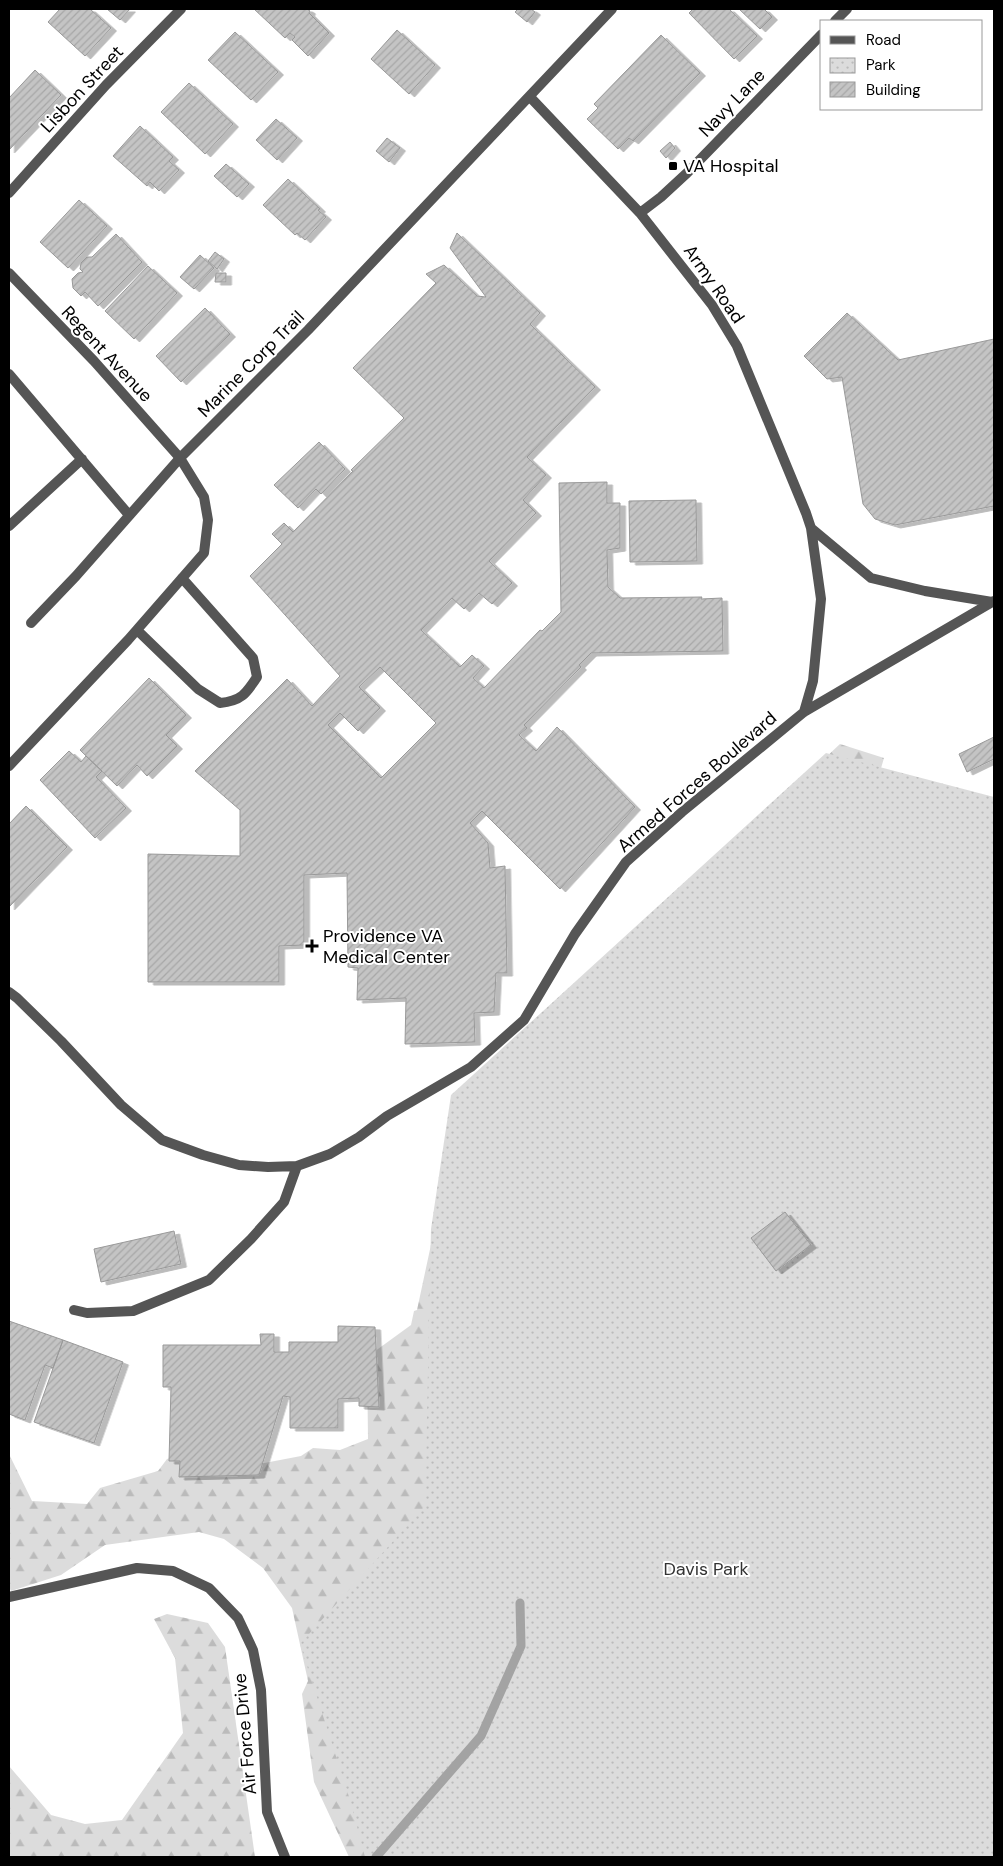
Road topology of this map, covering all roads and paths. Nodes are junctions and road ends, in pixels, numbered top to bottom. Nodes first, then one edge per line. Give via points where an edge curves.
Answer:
1 (181, 9) edge
2 (612, 9) edge
3 (847, 9) edge
4 (836, 20) edge
5 (820, 36) edge
6 (530, 97) junction
7 (9, 193) edge
8 (640, 213) junction
9 (9, 273) edge
10 (9, 374) edge
11 (180, 458) junction
12 (82, 459) junction
13 (129, 515) junction
14 (9, 526) edge
15 (811, 528) junction
16 (182, 578) junction
17 (993, 601) edge
18 (31, 622) dead end
19 (138, 630) junction
20 (804, 712) junction
21 (9, 766) edge
22 (9, 992) edge
23 (297, 1166) junction
24 (74, 1310) dead end
25 (9, 1597) edge
26 (285, 1857) edge

1 - 7 street, Lisbon Street
2 - 6 street, Marine Corp Trail
3 - 4 street
5 - 8 street, Navy Lane via 687,173
6 - 8 street, Army Road
6 - 11 street, Marine Corp Trail via 308,330
8 - 15 street, Army Road via 687,270 737,346
9 - 11 street, Regent Avenue
10 - 12 street
11 - 13 street, Marine Corp Trail
11 - 16 street via 204,496 208,520 204,553
12 - 13 street
12 - 14 street
13 - 18 street, Marine Corp Trail
15 - 17 street via 872,578 925,591
15 - 20 street, Army Road via 821,599 813,680
16 - 19 street
16 - 19 street via 253,658 257,677 247,693 234,702 220,704 198,689
17 - 20 street, Armed Forces Boulevard
19 - 21 street
20 - 23 street, Armed Forces Boulevard via 626,862 575,934 524,1020 470,1067 330,1154
22 - 23 street, Armed Forces Boulevard via 121,1105 162,1140 203,1156 239,1165
23 - 24 street via 284,1202 252,1239 209,1280 134,1312 87,1314
25 - 26 street, Air Force Drive via 137,1568 173,1571 209,1588 238,1618 253,1650 260,1690 267,1812

